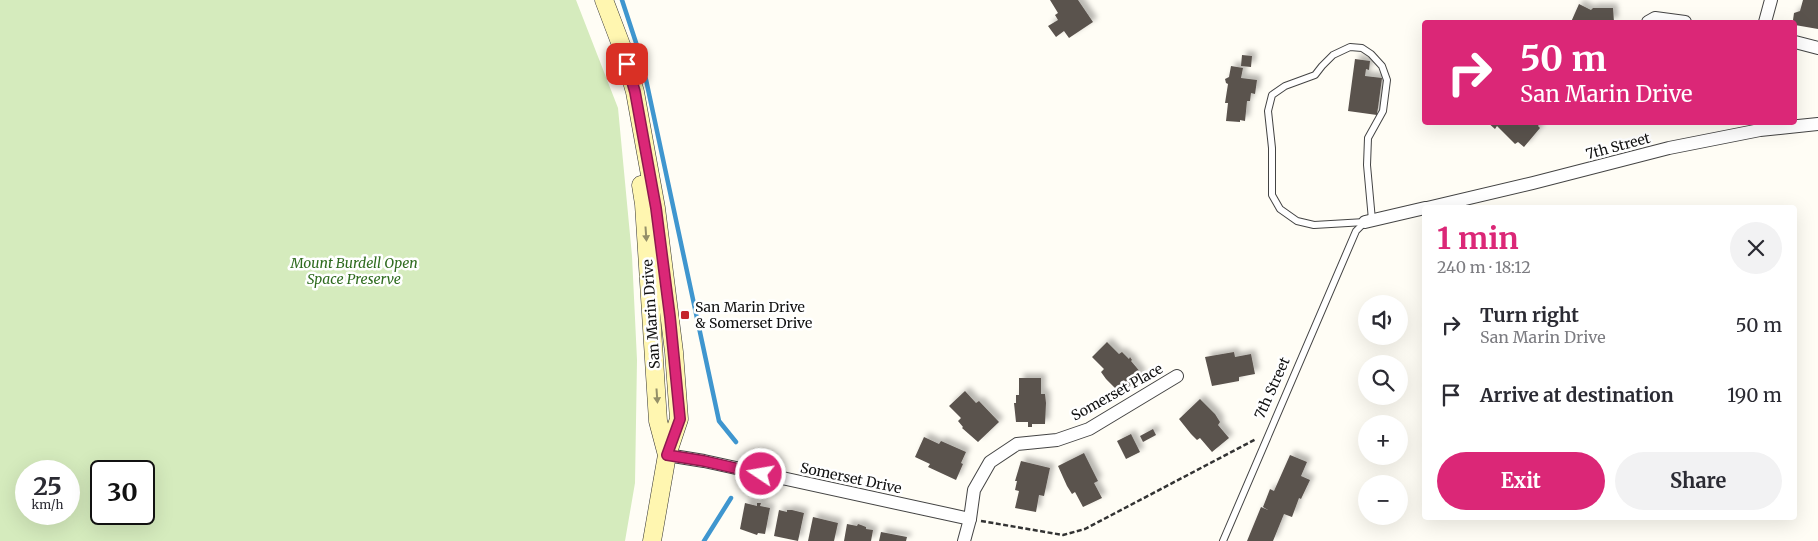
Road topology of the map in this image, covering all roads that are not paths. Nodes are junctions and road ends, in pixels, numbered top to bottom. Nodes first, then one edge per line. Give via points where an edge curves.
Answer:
1 (591, 0) edge
2 (604, 0) edge
3 (1771, 0) edge
4 (1652, 20) edge
5 (1670, 20) edge
6 (1766, 20) edge
7 (1797, 43) edge
8 (1818, 48) edge
9 (1818, 124) edge
10 (1439, 205) edge
11 (1422, 209) edge
12 (1368, 221) junction
13 (1177, 376) dead end
14 (667, 455) junction
15 (970, 519) junction
16 (652, 541) edge
17 (964, 541) edge
18 (1223, 541) edge

1 -> 14 main road, San Marin Drive via 614,59 632,130 644,204 658,421
2 - 14 main road, San Marin Drive via 635,92 656,208 680,419
3 - 6 street
4 - 5 street
7 - 8 street
9 - 10 street, 7th Street via 1760,130 1669,148
11 - 12 street, 7th Street
12 - 12 lane via 1314,225 1297,221 1280,209 1272,195 1268,111 1272,95 1285,86 1315,75 1333,55 1350,47 1362,48 1371,54 1382,66 1387,80 1383,110 1368,138
12 - 18 lane, 7th Street via 1356,231
13 - 15 street, Somerset Place via 1089,429 1057,440 1017,444 990,462 974,490
14 - 15 street, Somerset Drive
14 - 16 main road, San Marin Drive
15 - 17 street, Somerset Place

